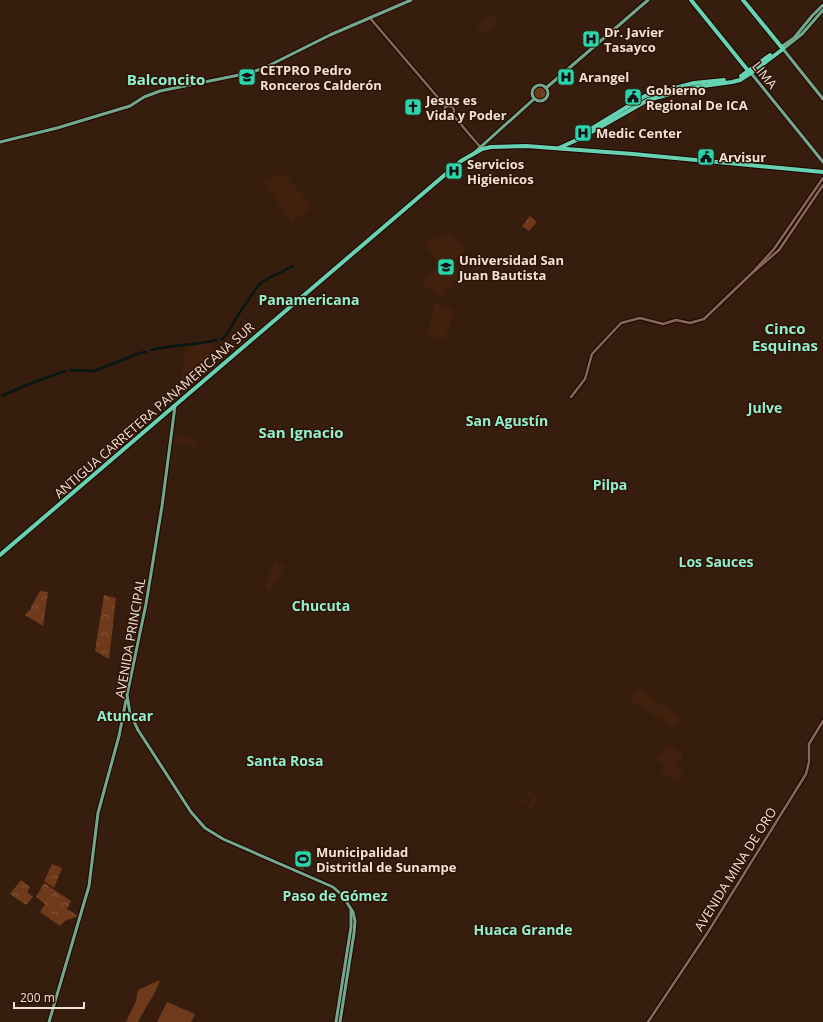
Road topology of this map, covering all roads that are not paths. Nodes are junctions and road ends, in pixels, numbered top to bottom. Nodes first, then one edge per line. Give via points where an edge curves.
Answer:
1 (411, 0) edge
2 (648, 0) edge
3 (691, 0) edge
4 (743, 0) edge
5 (823, 5) edge
6 (823, 10) edge
7 (375, 16) junction
8 (370, 18) junction
9 (376, 24) junction
10 (782, 48) junction
11 (750, 72) junction
12 (546, 88) junction
13 (534, 99) junction
14 (823, 99) edge
15 (446, 107) junction
16 (453, 115) junction
17 (0, 142) edge
18 (480, 148) junction
19 (556, 149) junction
20 (823, 162) edge
21 (823, 172) edge
22 (823, 178) edge
23 (823, 185) edge
24 (750, 275) junction
25 (571, 397) dead end
26 (175, 404) junction
27 (0, 555) edge
28 (127, 695) junction
29 (123, 715) junction
30 (130, 715) junction
31 (823, 721) edge
32 (351, 910) junction
33 (49, 1022) edge
34 (336, 1022) edge
35 (340, 1022) edge
36 (648, 1022) edge

1 - 7 main road
2 - 12 main road
3 - 11 highway, LIMA
4 - 10 highway
5 - 10 main road
6 - 10 main road via 802,34
7 - 8 main road
7 - 9 street
8 - 9 street
8 - 17 main road via 264,68 160,91 130,106
9 - 15 street
10 - 11 highway
10 - 14 main road
11 - 19 highway via 738,78 694,83 645,96
11 - 20 main road, LIMA
12 - 13 main road via 548,92 545,99
12 - 13 main road via 540,85 535,87 532,93
13 - 18 main road
15 - 16 street via 454,108
15 - 16 street via 445,114
16 - 18 street
18 - 19 highway, ANTIGUA CARRETERA PANAMERICANA SUR via 526,146
18 - 26 highway, ANTIGUA CARRETERA PANAMERICANA SUR via 461,161
19 - 21 highway, ANTIGUA CARRETERA PANAMERICANA SUR
22 - 24 street via 774,250
23 - 24 street via 779,250
24 - 25 street via 700,321 676,320 662,324 640,318 621,323 592,354 585,379
26 - 27 highway, ANTIGUA CARRETERA PANAMERICANA SUR
26 - 28 main road, AVENIDA PRINCIPAL via 146,604
28 - 29 main road
28 - 30 main road, AVENIDA PRINCIPAL
29 - 30 main road
29 - 33 main road via 98,813 87,895
30 - 32 main road, AVENIDA PRINCIPAL via 205,828 223,839 333,887 342,895
31 - 36 street, AVENIDA MINA DE ORO via 809,744 806,774 708,932
32 - 34 main road via 350,934
32 - 35 main road via 355,928

